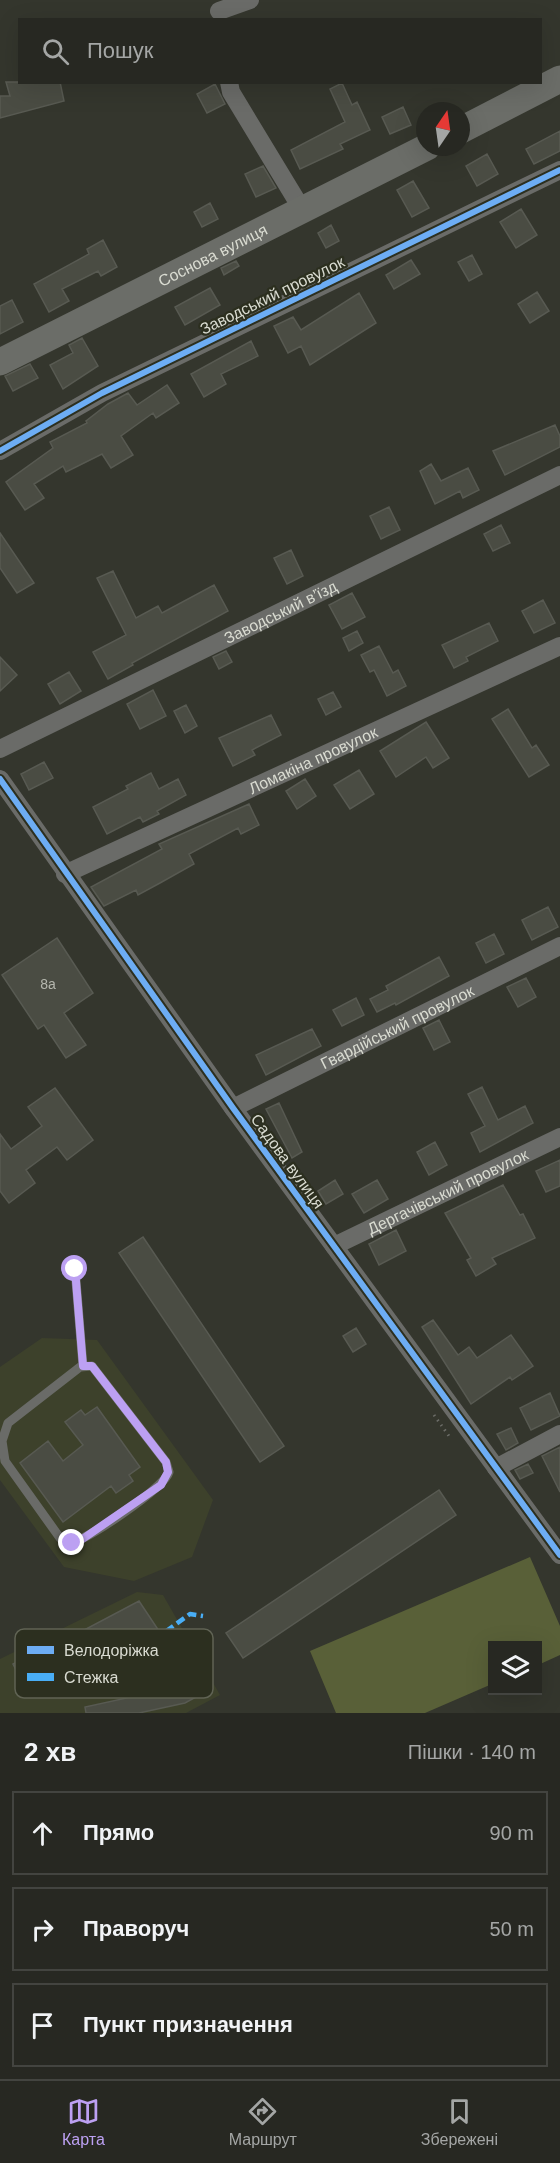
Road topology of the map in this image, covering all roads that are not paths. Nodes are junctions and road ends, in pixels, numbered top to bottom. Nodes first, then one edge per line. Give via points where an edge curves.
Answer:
1 (250, 0) edge
2 (218, 10) edge
3 (560, 79) edge
4 (229, 84) edge
5 (470, 125) edge
6 (416, 153) edge
7 (560, 170) edge
8 (303, 211) junction
9 (0, 362) edge
10 (0, 451) edge
11 (560, 475) edge
12 (560, 646) edge
13 (0, 749) edge
14 (0, 779) edge
15 (65, 874) junction
16 (560, 946) edge
17 (233, 1108) junction
18 (560, 1137) edge
19 (334, 1246) junction
20 (75, 1269) dead end
21 (83, 1366) junction
22 (560, 1434) edge
23 (496, 1468) junction
24 (560, 1555) edge

1 - 2 street
3 - 5 street
4 - 8 street
6 - 8 street, Соснова вулиця
7 - 10 street, Заводський провулок via 102,393
8 - 9 street, Соснова вулиця
11 - 13 street, Заводський в’їзд
12 - 15 street, Ломакіна провулок
14 - 15 street, Садова вулиця
15 - 17 street, Садова вулиця
16 - 17 street, Гвардійський провулок
17 - 19 street, Садова вулиця
18 - 19 street, Дергачівський провулок
19 - 23 street, Садова вулиця
20 - 21 lane
21 - 21 lane via 92,1366 166,1462 168,1472 161,1485 72,1543 60,1538 5,1461 2,1441 8,1423
22 - 23 street
23 - 24 street, Садова вулиця

